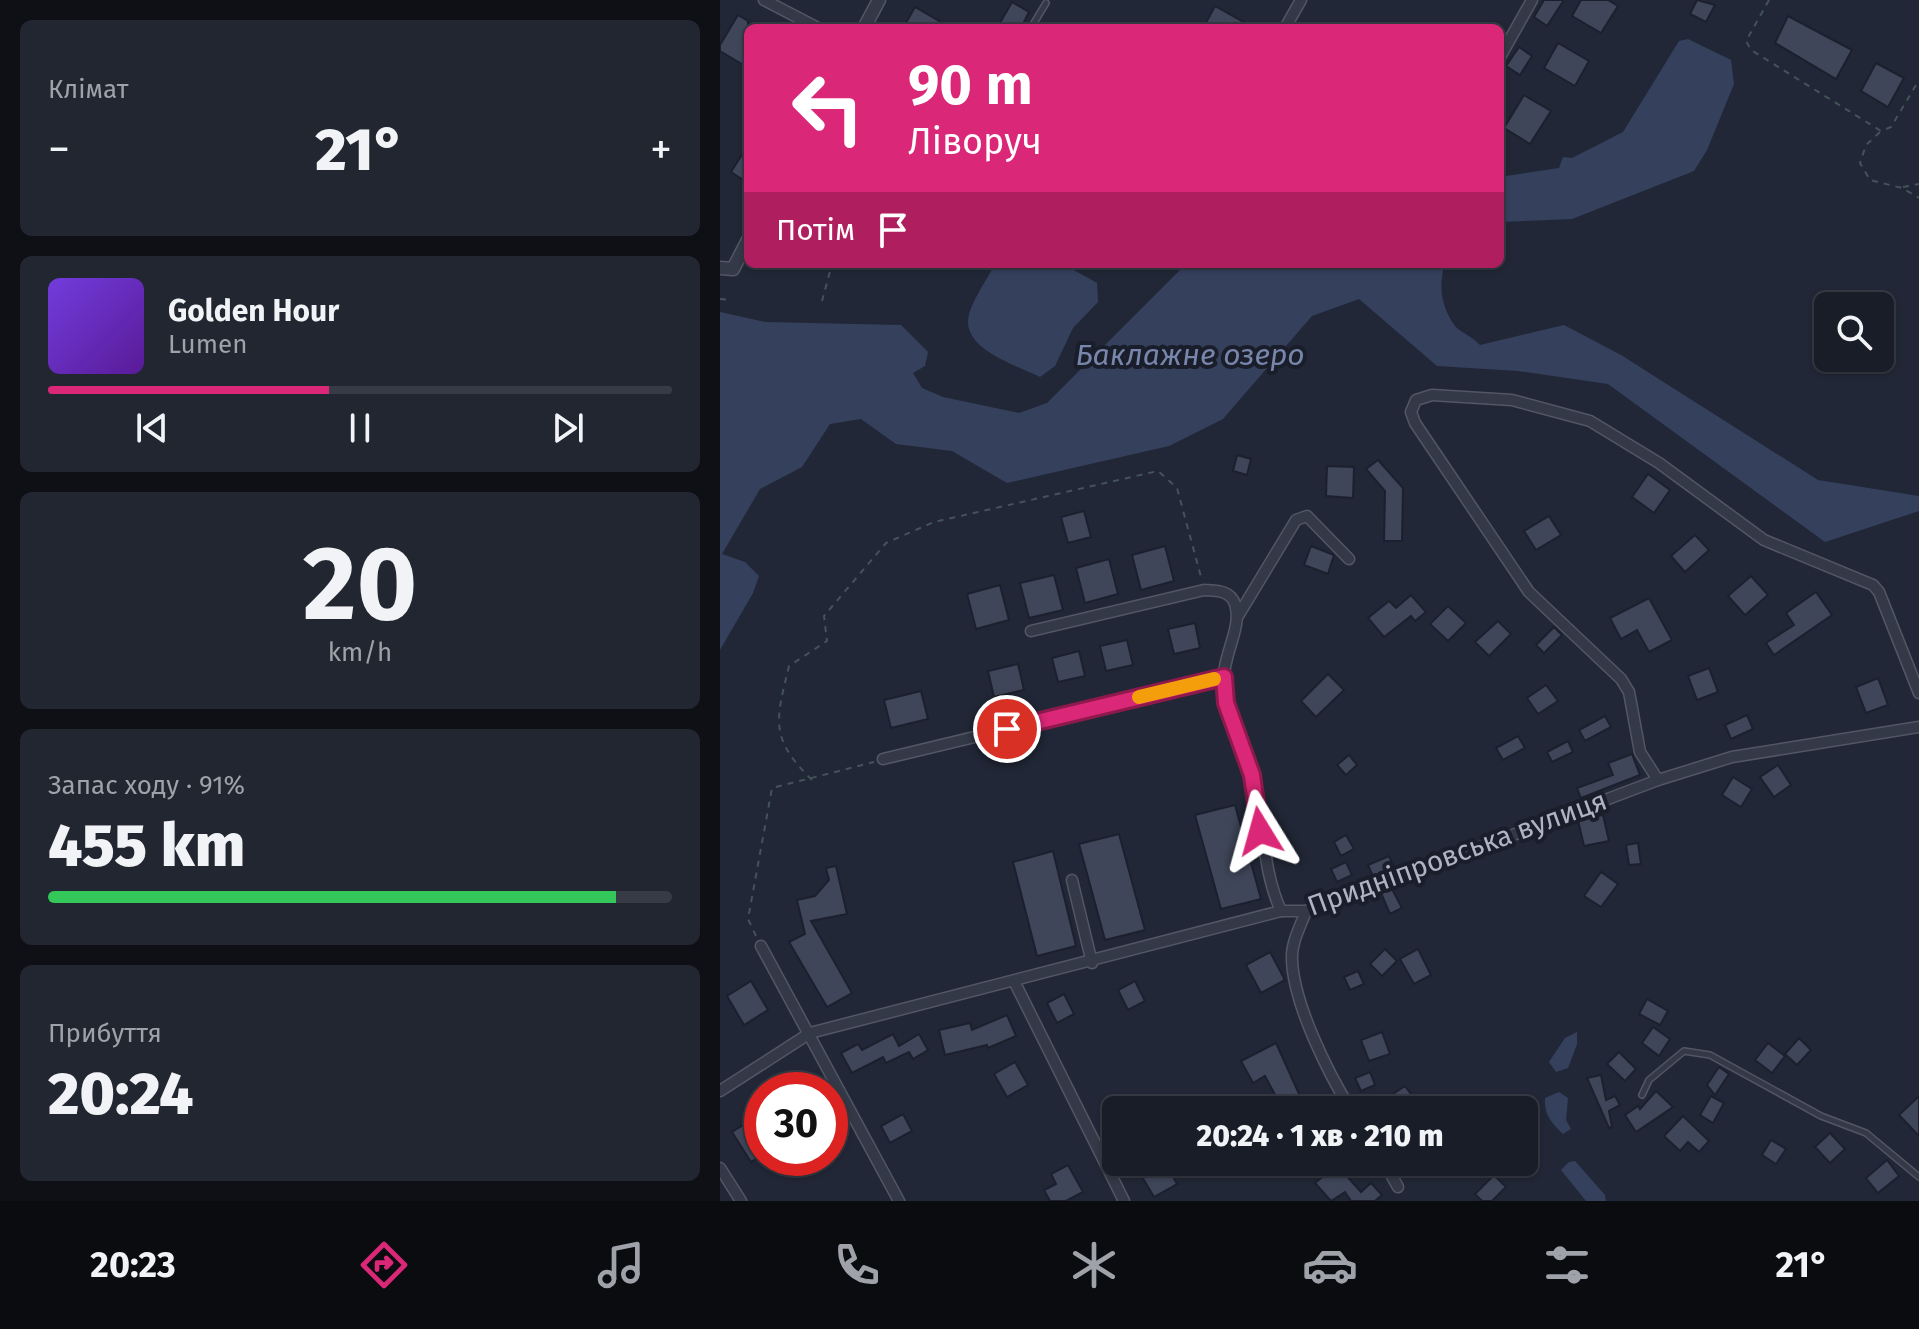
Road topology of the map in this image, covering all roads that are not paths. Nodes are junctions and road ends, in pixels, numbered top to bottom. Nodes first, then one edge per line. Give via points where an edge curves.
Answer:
1 (764, 0) edge
2 (879, 0) edge
3 (1301, 0) edge
4 (1532, 0) edge
5 (1046, 3) dead end
6 (810, 24) edge
7 (866, 24) edge
8 (1033, 24) edge
9 (1287, 24) edge
10 (1504, 50) edge
11 (744, 248) edge
12 (720, 268) edge
13 (1349, 559) dead end
14 (1238, 616) junction
15 (1031, 631) dead end
16 (1224, 677) junction
17 (1919, 693) edge
18 (1919, 727) edge
19 (883, 759) road end
20 (1658, 780) junction
21 (1072, 880) dead end
22 (1281, 911) junction
23 (1306, 911) junction
24 (761, 946) road end
25 (1092, 963) junction
26 (1015, 983) junction
27 (810, 1033) junction
28 (720, 1091) edge
29 (1642, 1095) dead end
30 (1342, 1096) edge
31 (720, 1168) edge
32 (1392, 1176) edge
33 (1919, 1177) edge
34 (1398, 1187) dead end
35 (741, 1201) edge
36 (899, 1201) edge
37 (1124, 1201) edge

1 - 6 street
2 - 7 street
3 - 9 street
4 - 10 street
5 - 8 lane
11 - 12 street via 733,269
13 - 14 street via 1307,516 1296,520
14 - 15 street via 1234,600 1223,591 1204,590
14 - 16 street via 1223,662
16 - 19 street
16 - 22 street via 1226,703 1252,775 1269,882
17 - 20 street via 1873,585 1764,540 1659,463 1590,421 1512,400 1432,395 1416,400 1411,412 1415,423 1529,592 1621,679 1629,692 1640,752
18 - 20 street, Придніпровська вулиця via 1732,757
20 - 23 street, Придніпровська вулиця
21 - 25 street
22 - 23 street, Придніпровська вулиця
22 - 25 street, Придніпровська вулиця
23 - 30 street via 1292,959 1317,1046
24 - 27 street
25 - 26 street, Придніпровська вулиця
26 - 27 street, Придніпровська вулиця
26 - 37 street
27 - 28 street, Придніпровська вулиця
27 - 36 street
29 - 33 lane via 1649,1080 1684,1051 1710,1055 1821,1116 1866,1133
31 - 35 street
32 - 34 street

